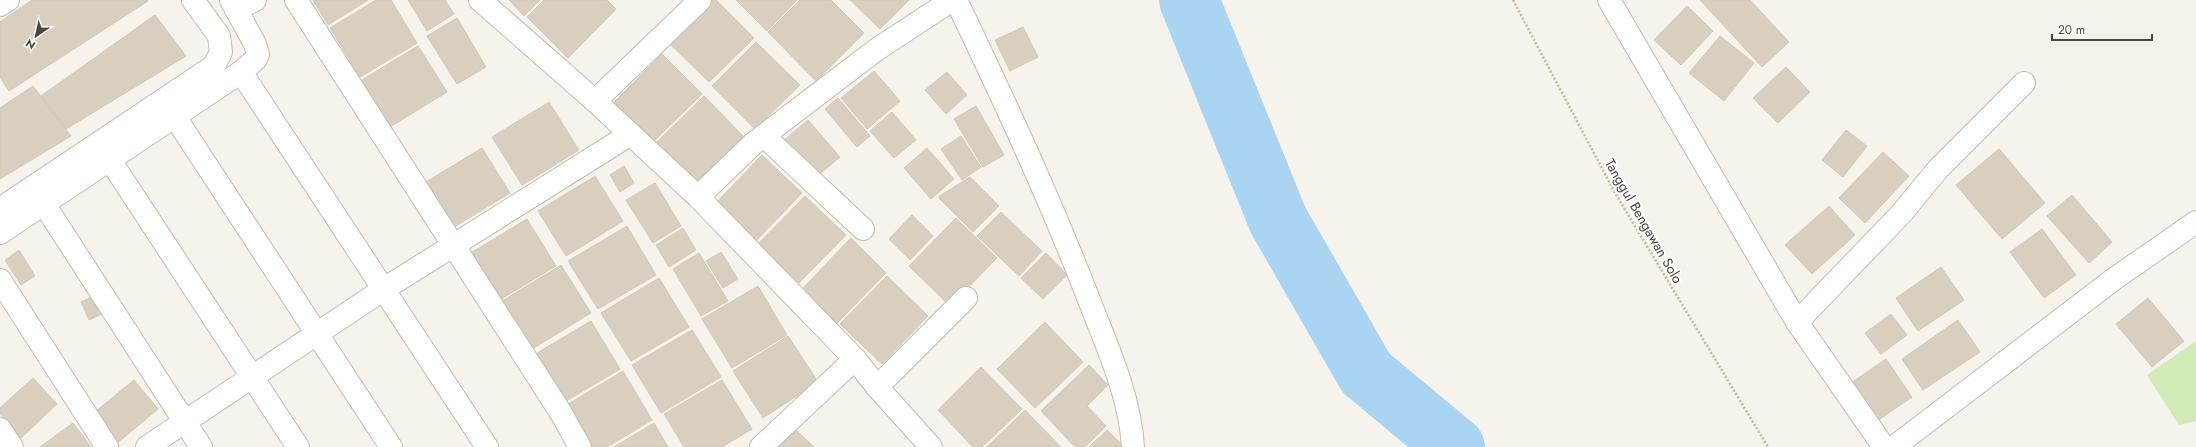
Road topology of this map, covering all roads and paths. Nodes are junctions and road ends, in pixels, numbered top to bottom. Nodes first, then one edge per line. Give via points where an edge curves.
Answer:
1 (8, 0) edge
2 (193, 0) edge
3 (296, 0) edge
4 (480, 0) edge
5 (700, 0) edge
6 (952, 0) edge
7 (956, 0) edge
8 (1513, 0) edge
9 (241, 3) edge
10 (1616, 4) edge
11 (0, 5) edge
12 (241, 72) junction
13 (2024, 83) dead end
14 (595, 101) junction
15 (175, 116) junction
16 (629, 135) junction
17 (764, 136) junction
18 (110, 160) junction
19 (698, 197) junction
20 (44, 204) junction
21 (0, 209) edge
22 (2196, 222) edge
23 (863, 229) dead end
24 (0, 233) edge
25 (453, 245) junction
26 (0, 280) edge
27 (384, 289) junction
28 (966, 298) dead end
29 (1797, 322) junction
30 (317, 334) junction
31 (855, 359) junction
32 (254, 378) junction
33 (877, 387) junction
34 (186, 421) junction
35 (0, 429) edge
36 (12, 447) edge
37 (107, 447) edge
38 (147, 447) edge
39 (202, 447) edge
40 (298, 447) edge
41 (391, 447) edge
42 (487, 447) edge
43 (580, 447) edge
44 (761, 447) edge
45 (931, 447) edge
46 (1133, 447) edge
47 (1768, 447) edge
48 (1884, 447) edge
49 (1894, 447) edge

1 - 11 street
2 - 21 street via 219,36 221,52 214,66
3 - 25 street
4 - 14 street
5 - 14 street
6 - 17 street via 876,50
7 - 46 street via 997,84 1066,240 1122,384
8 - 47 path, Tanggul Bengawan Solo via 1615,193
9 - 12 street via 258,55
10 - 29 street
12 - 15 street
12 - 27 street
13 - 29 street via 1938,169 1901,214
14 - 16 street
15 - 18 street
15 - 30 street
16 - 19 street
16 - 25 street
17 - 19 street
17 - 23 street
18 - 20 street
18 - 32 street
19 - 31 street
20 - 24 street
20 - 34 street
22 - 49 street via 2114,279
25 - 27 street
25 - 43 street via 561,413
26 - 37 street
27 - 30 street
27 - 42 street
28 - 33 street
29 - 48 street
30 - 32 street
30 - 41 street
31 - 33 street
31 - 44 street
32 - 34 street
32 - 40 street
33 - 45 street
34 - 38 street
34 - 39 street
35 - 36 street

